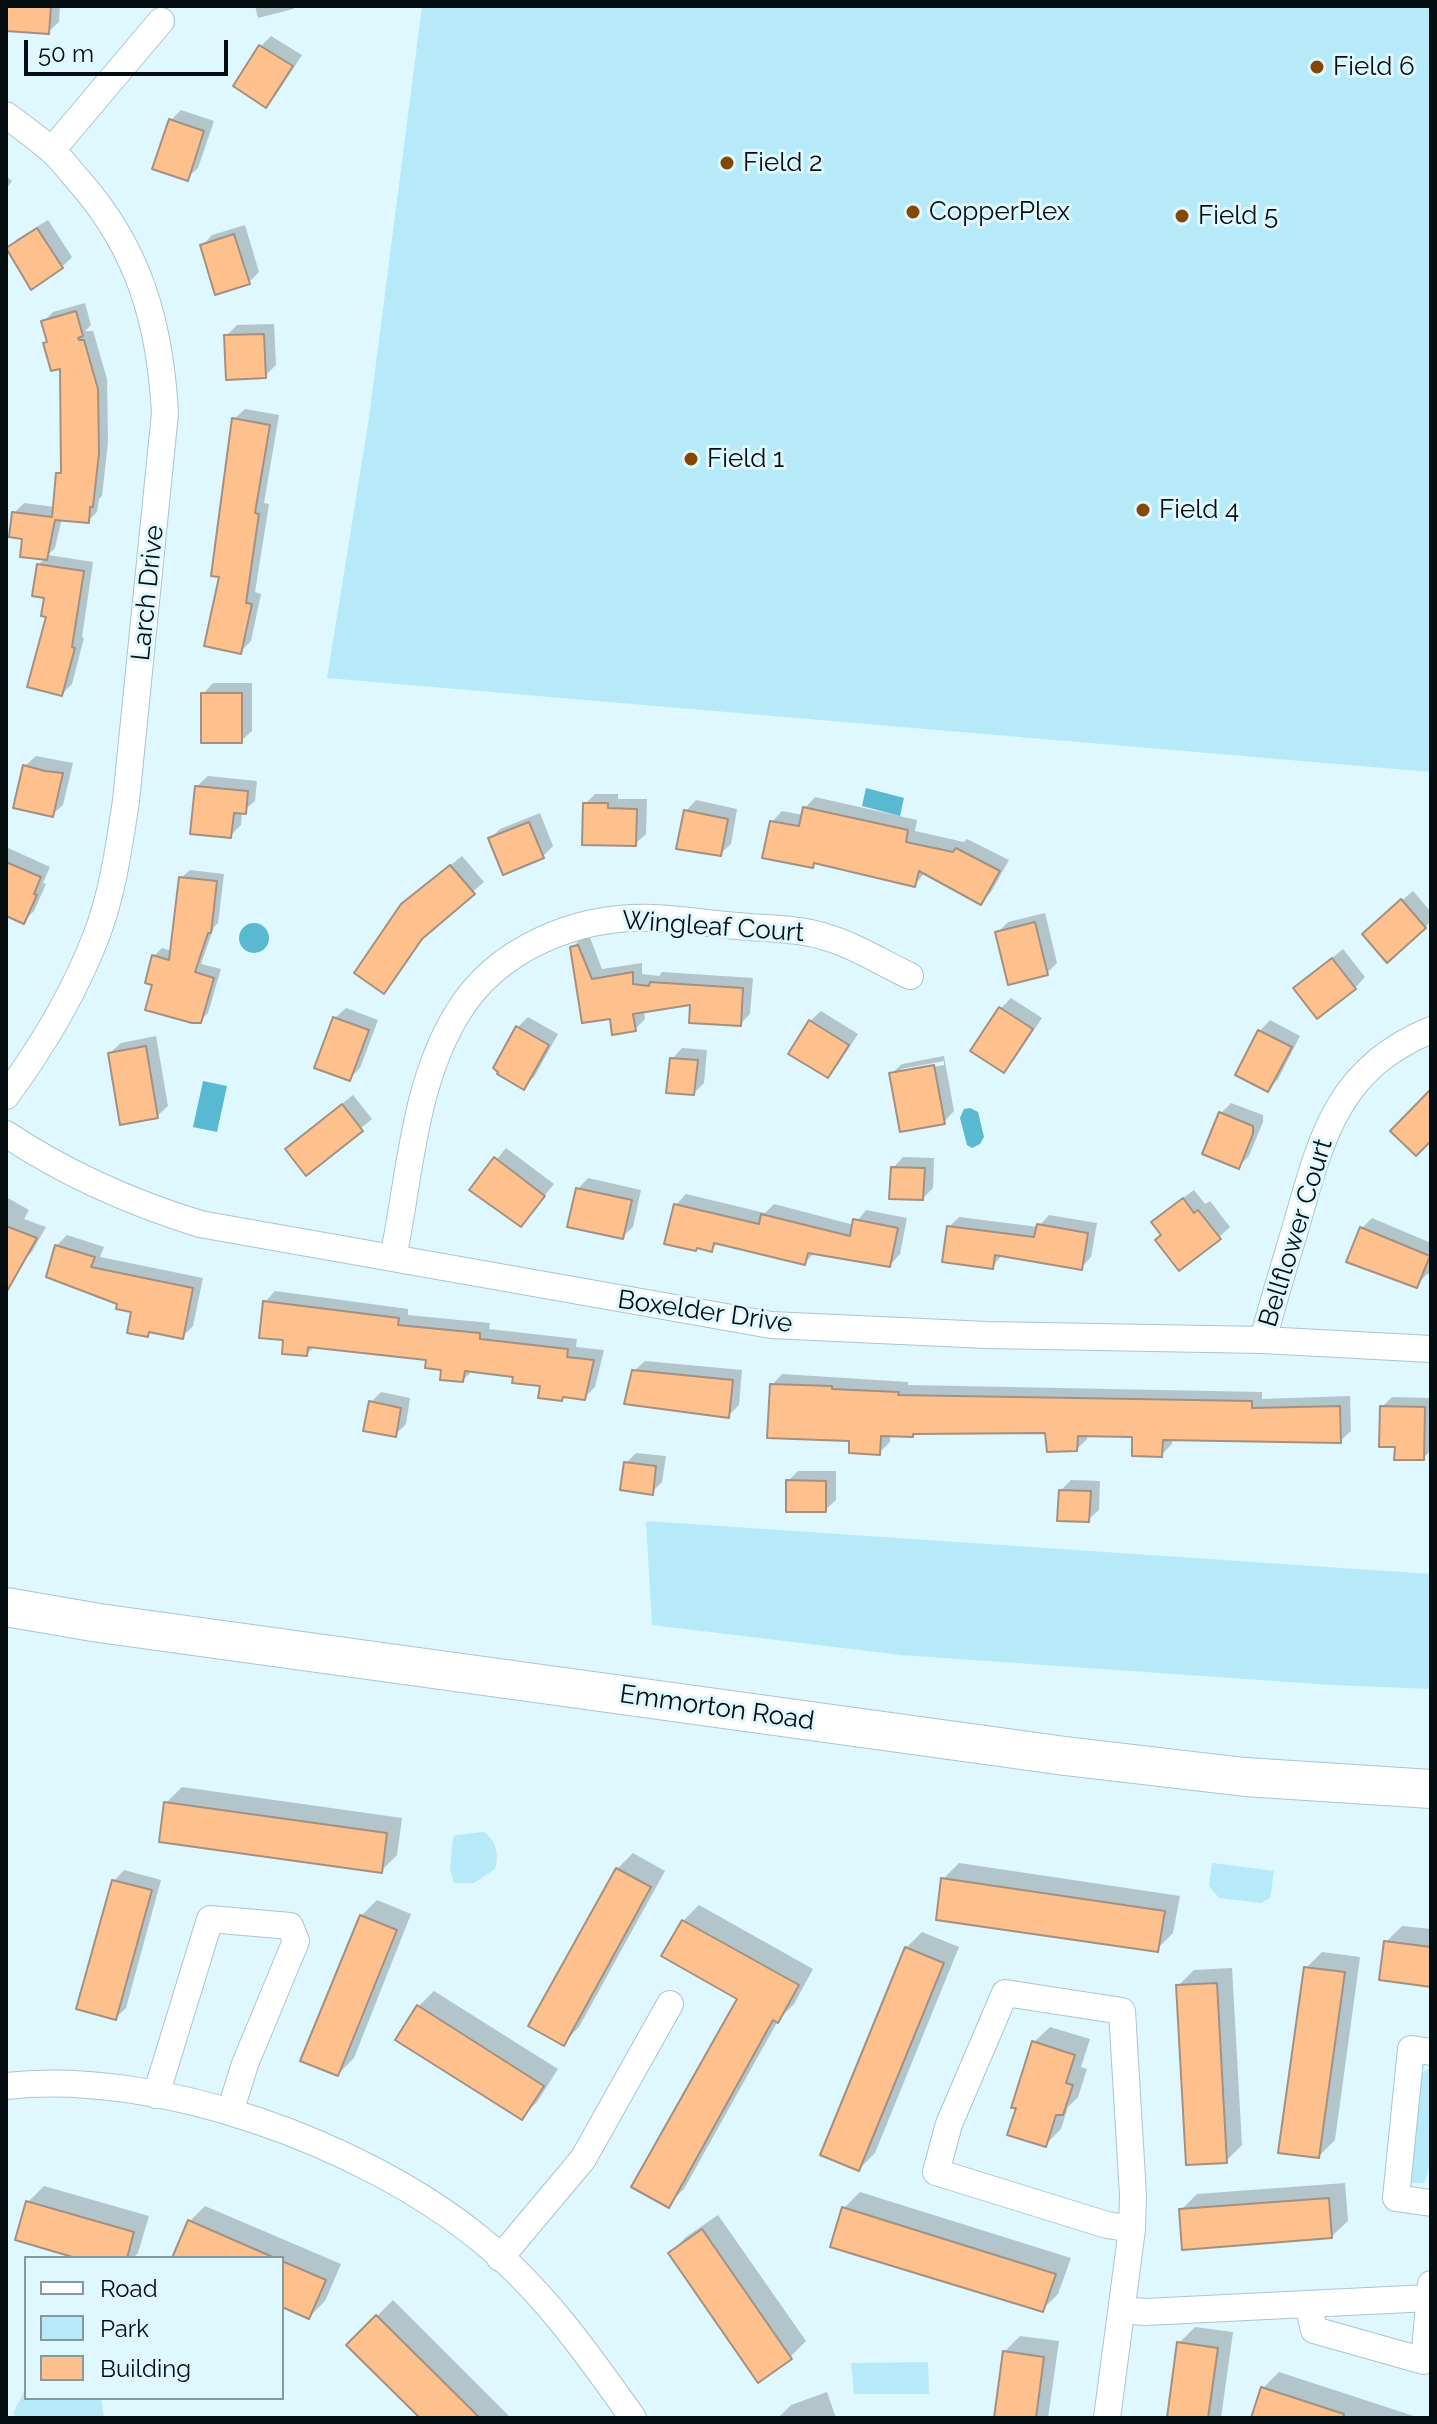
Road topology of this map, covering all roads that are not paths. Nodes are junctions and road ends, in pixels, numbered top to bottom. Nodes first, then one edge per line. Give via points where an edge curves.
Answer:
1 (161, 21) dead end
2 (6, 115) edge
3 (52, 150) junction
4 (910, 976) dead end
5 (1431, 1030) edge
6 (6, 1096) edge
7 (6, 1134) edge
8 (393, 1258) junction
9 (1263, 1340) junction
10 (1431, 1349) edge
11 (6, 1607) edge
12 (1431, 1789) edge
13 (670, 2004) dead end
14 (1431, 2052) edge
15 (6, 2086) edge
16 (156, 2095) junction
17 (230, 2112) junction
18 (1431, 2203) edge
19 (1132, 2229) junction
20 (500, 2258) junction
21 (1430, 2291) edge
22 (1308, 2304) junction
23 (1123, 2310) junction
24 (633, 2418) edge
25 (1107, 2418) edge

1 - 3 street
2 - 3 street, Larch Drive
3 - 6 street, Larch Drive via 99,204 130,257 162,361 165,413 117,861 97,934 74,985
4 - 8 street, Wingleaf Court via 821,935 653,918 568,928 520,951 485,978 457,1013 434,1059
5 - 9 street, Bellflower Court via 1382,1056 1350,1088 1330,1121
7 - 8 street, Boxelder Drive via 149,1208 200,1224
8 - 9 street, Boxelder Drive via 771,1325
9 - 10 street, Boxelder Drive
11 - 12 main road, Emmorton Road via 1065,1756 1245,1777
13 - 20 street via 583,2159
14 - 18 street via 1411,2049 1396,2198
15 - 16 street via 58,2084
16 - 17 street
16 - 17 street via 210,1919 290,1926 296,1941
17 - 20 street via 385,2174
19 - 19 street via 1122,2011 1005,1993 949,2124 936,2172
19 - 23 street
20 - 24 street via 572,2333
21 - 22 street
21 - 22 street via 1424,2361 1314,2330
22 - 23 street
23 - 25 street

